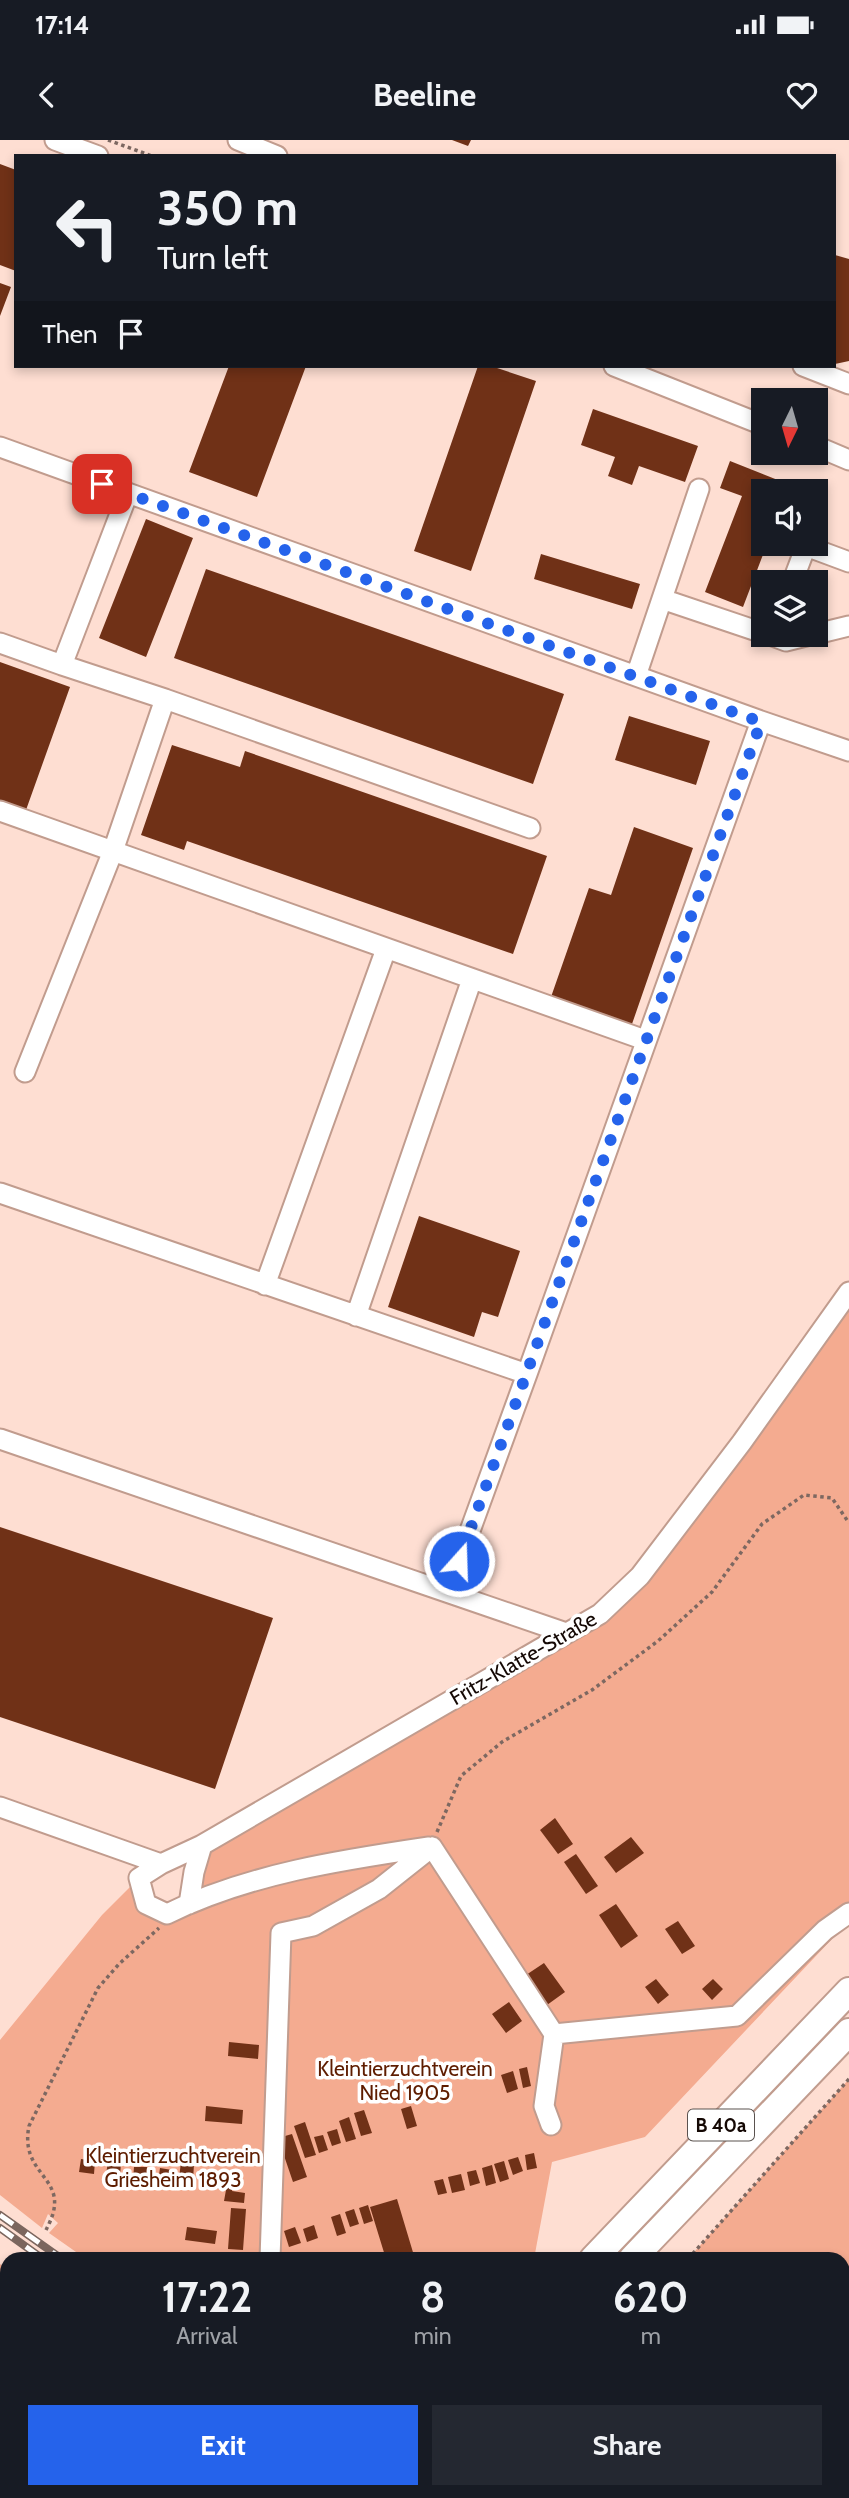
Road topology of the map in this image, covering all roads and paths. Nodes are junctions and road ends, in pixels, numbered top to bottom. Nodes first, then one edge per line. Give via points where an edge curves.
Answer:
1 (55, 140) edge
2 (107, 140) edge
3 (238, 140) edge
4 (94, 154) edge
5 (146, 154) edge
6 (272, 154) edge
7 (619, 368) edge
8 (808, 368) edge
9 (849, 384) edge
10 (751, 420) edge
11 (0, 447) edge
12 (828, 451) edge
13 (849, 460) edge
14 (699, 489) dead end
15 (128, 493) junction
16 (849, 562) edge
17 (797, 570) edge
18 (662, 599) junction
19 (849, 626) edge
20 (751, 629) edge
21 (828, 631) edge
22 (0, 643) edge
23 (62, 666) junction
24 (636, 676) junction
25 (165, 699) junction
26 (761, 722) junction
27 (849, 751) edge
28 (0, 811) edge
29 (530, 828) dead end
30 (113, 851) junction
31 (386, 948) junction
32 (472, 979) junction
33 (645, 1040) junction
34 (26, 1072) dead end
35 (0, 1193) edge
36 (265, 1285) junction
37 (849, 1292) edge
38 (356, 1316) junction
39 (527, 1374) junction
40 (0, 1439) edge
41 (849, 1522) edge
42 (459, 1561) dead end
43 (566, 1633) junction
44 (0, 1807) edge
45 (202, 1845) junction
46 (432, 1847) junction
47 (161, 1864) junction
48 (189, 1903) junction
49 (849, 1913) edge
50 (167, 1914) junction
51 (849, 1991) edge
52 (849, 2032) edge
53 (554, 2034) junction
54 (849, 2079) edge
55 (551, 2125) dead end
56 (46, 2230) dead end
57 (270, 2252) edge
58 (600, 2252) edge
59 (639, 2252) edge
60 (694, 2252) edge

1 - 4 street
2 - 5 path
3 - 6 street
7 - 10 street
8 - 9 street
11 - 15 street
12 - 13 street
14 - 18 street
15 - 23 street
15 - 24 street
16 - 17 street via 806,546
18 - 20 street
18 - 24 street
19 - 21 street
22 - 23 street
23 - 25 street
24 - 26 street
25 - 29 street
25 - 30 street
26 - 27 street
26 - 33 street
28 - 30 street
30 - 31 street
30 - 34 street
31 - 32 street
31 - 36 street
32 - 33 street
32 - 38 street
33 - 39 street
35 - 36 street
36 - 38 street
37 - 43 street, Fritz-Klatte-Straße via 640,1576 600,1614
38 - 39 street
39 - 42 street
40 - 43 street
41 - 46 path via 832,1498 804,1495 762,1524 712,1592 658,1641 592,1690 502,1742 461,1776
43 - 45 street, Fritz-Klatte-Straße
44 - 47 street
45 - 47 street, Fritz-Klatte-Straße
45 - 48 street
46 - 48 street via 272,1876
46 - 53 street
46 - 57 street via 379,1889 313,1926 281,1933
47 - 50 street, Fritz-Klatte-Straße via 139,1878 146,1904
48 - 50 street
49 - 53 street via 825,1930 737,2016
50 - 56 path via 157,1932 98,1988 29,2126 27,2151 55,2200
51 - 58 highway, B 40a
52 - 59 highway, B 40a
53 - 55 street via 544,2106
54 - 60 path

